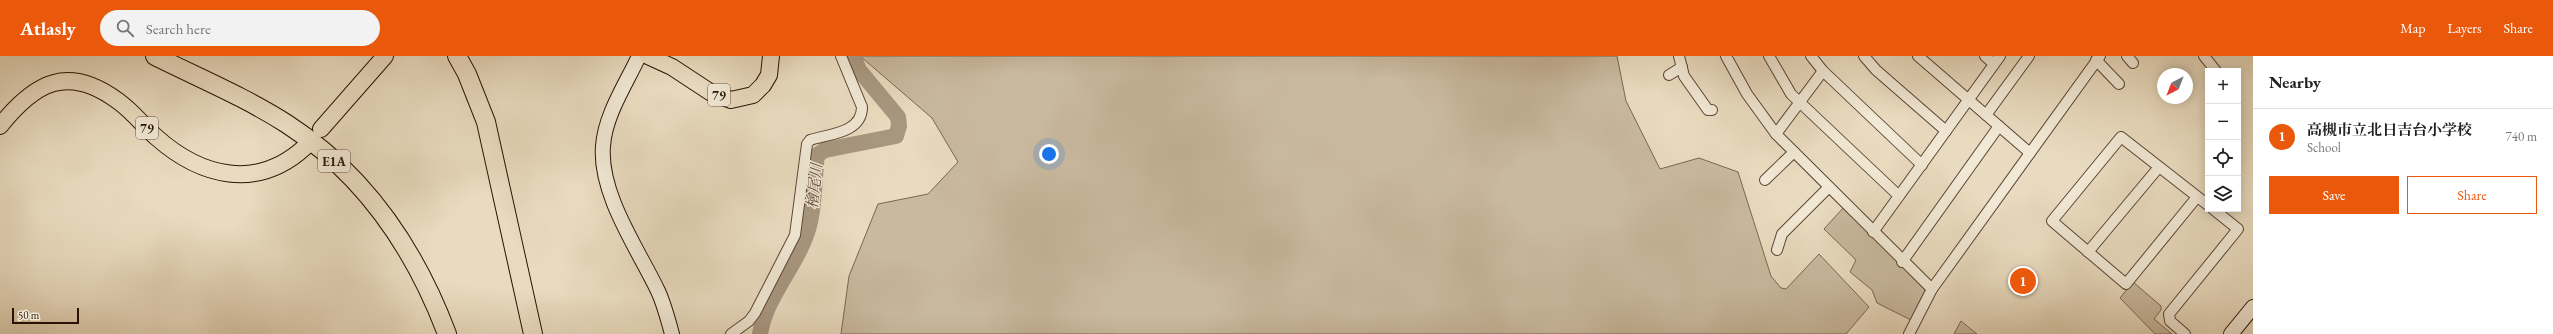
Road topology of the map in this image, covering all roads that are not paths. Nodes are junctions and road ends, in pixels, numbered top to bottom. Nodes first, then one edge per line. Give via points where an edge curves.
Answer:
1 (155, 56) edge
2 (385, 56) edge
3 (457, 56) edge
4 (639, 56) edge
5 (648, 56) edge
6 (771, 56) edge
7 (840, 56) edge
8 (1679, 56) edge
9 (1726, 56) edge
10 (1769, 56) edge
11 (1811, 56) edge
12 (1864, 56) edge
13 (1918, 56) edge
14 (1985, 56) edge
15 (2029, 56) edge
16 (2204, 56) edge
17 (2098, 58) edge
18 (1997, 60) edge
19 (1682, 67) junction
20 (2214, 68) edge
21 (1823, 71) junction
22 (1669, 75) dead end
23 (2119, 84) dead end
24 (1969, 100) junction
25 (1800, 103) junction
26 (1712, 110) dead end
27 (1986, 115) junction
28 (0, 126) edge
29 (1999, 126) junction
30 (321, 129) dead end
31 (1946, 131) junction
32 (1776, 134) junction
33 (305, 146) dead end
34 (1794, 152) junction
35 (2030, 153) junction
36 (1922, 165) junction
37 (2159, 166) junction
38 (1765, 180) dead end
39 (1829, 187) junction
40 (1899, 196) junction
41 (2197, 197) junction
42 (2205, 203) edge
43 (2217, 212) edge
44 (1873, 232) junction
45 (1777, 250) dead end
46 (2088, 252) junction
47 (1902, 262) junction
48 (1932, 289) junction
49 (2253, 307) edge
50 (533, 333) edge
51 (447, 334) edge
52 (672, 334) edge
53 (731, 334) edge
54 (1909, 334) edge
55 (2185, 334) edge
56 (2230, 334) edge

1 - 51 highway, E1A via 259,107 308,138 332,158 374,203 401,238 420,271
2 - 30 main road
3 - 50 highway via 486,122
4 - 52 street via 607,126 603,146 603,167 619,212 658,292
5 - 6 main road, 79 via 672,67 710,92 731,100 753,95 763,85 769,75
7 - 53 street via 862,107 862,115 852,128 810,140 807,144 797,222 790,247 755,313 749,321
8 - 19 street
9 - 32 street via 1747,94
10 - 25 street via 1779,76
11 - 21 street
12 - 31 street via 1876,70
13 - 24 street
14 - 18 street
15 - 27 street
16 - 20 street
17 - 23 street
17 - 35 street
18 - 24 street
19 - 22 street
19 - 26 street via 1684,76 1708,110
21 - 25 street
21 - 36 street
24 - 27 street
24 - 31 street
25 - 32 street
25 - 40 street
27 - 29 street
28 - 33 main road, 79 via 17,105 39,88 56,82 77,81 98,88 119,102 177,154 223,173 244,176 264,171 293,157
29 - 35 street
29 - 47 street
31 - 36 street
32 - 34 street
34 - 38 street
34 - 39 street
35 - 48 street
36 - 40 street
37 - 41 street
37 - 46 street
37 - 46 street via 2121,137 2116,143 2052,221
39 - 44 street
39 - 45 street via 1782,234
40 - 44 street
41 - 42 street
41 - 46 street via 2126,284
43 - 55 street via 2238,229 2169,314 2170,321
44 - 47 street
47 - 48 street
48 - 54 street
49 - 56 street

